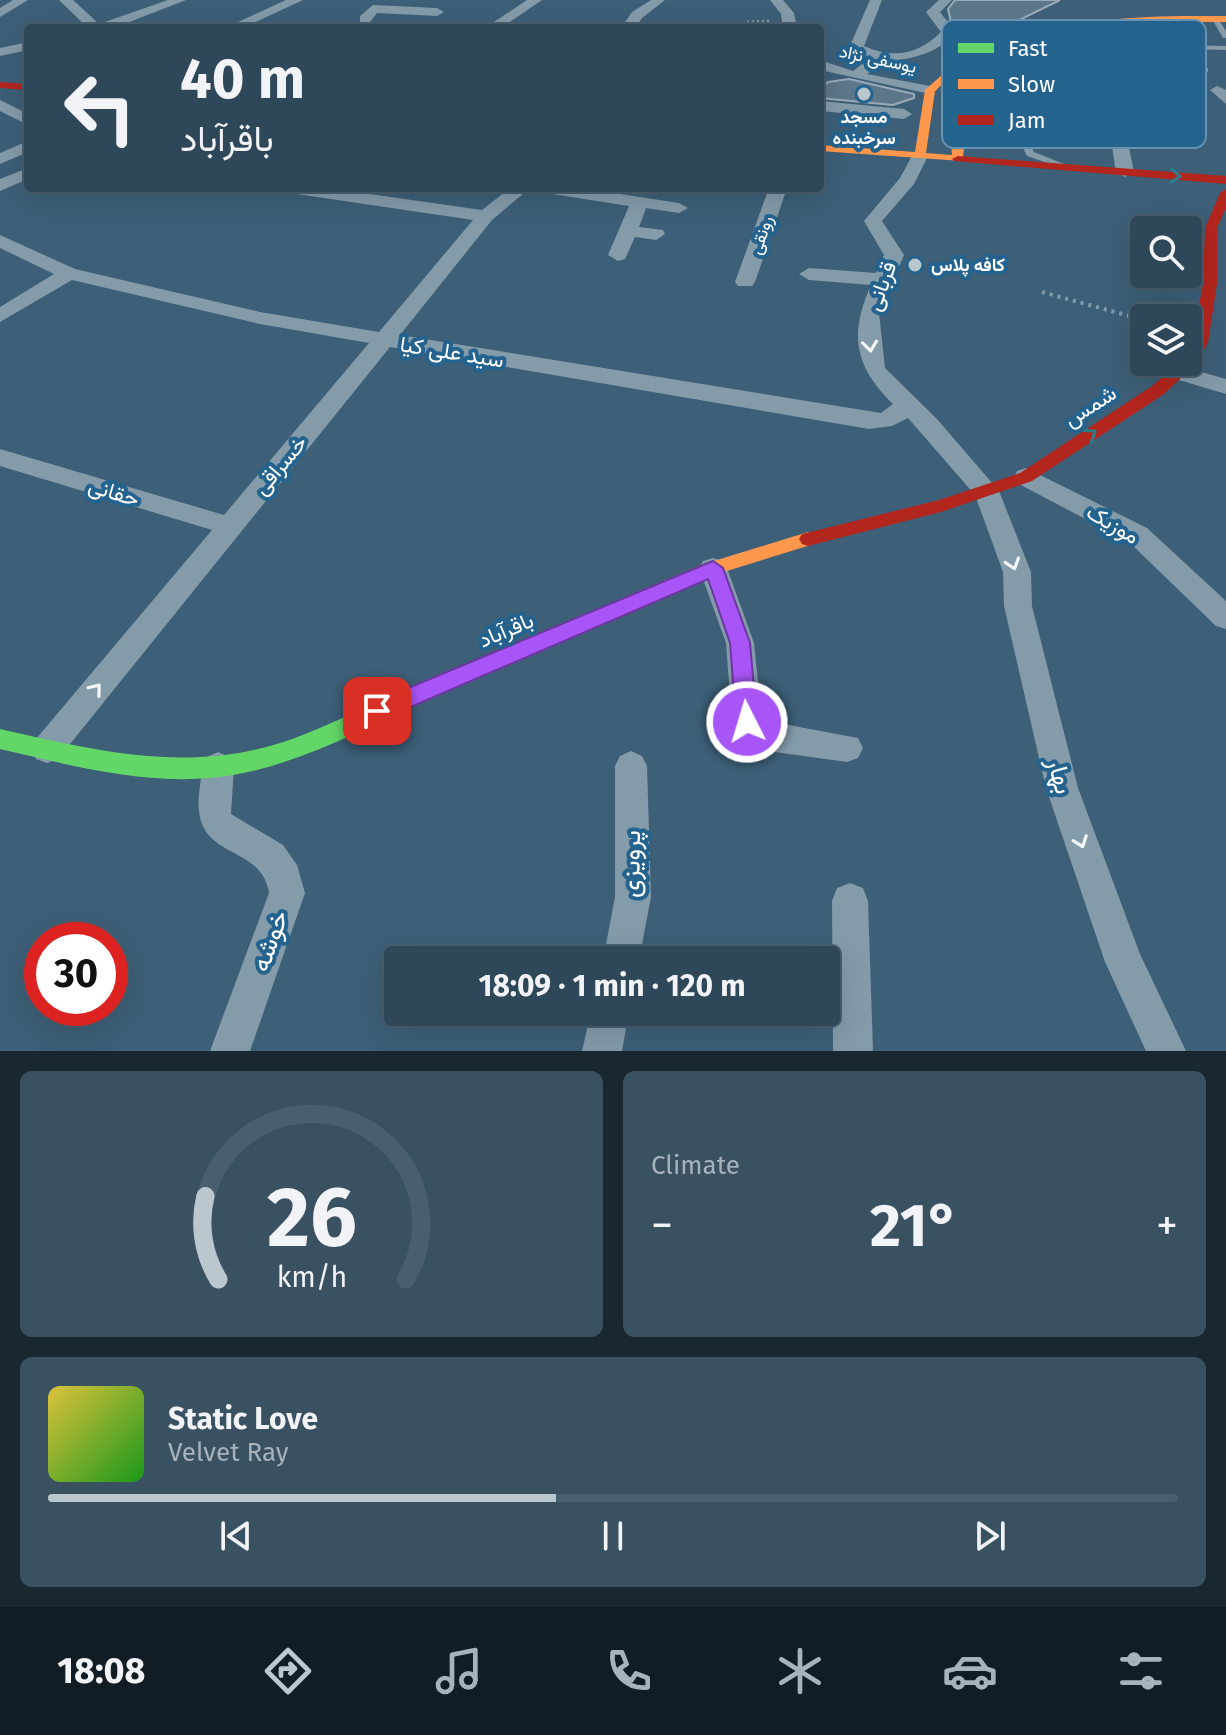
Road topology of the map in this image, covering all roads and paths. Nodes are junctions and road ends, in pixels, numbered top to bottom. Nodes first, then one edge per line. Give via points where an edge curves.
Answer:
1 (22, 0) edge
2 (180, 0) edge
3 (297, 0) edge
4 (536, 0) edge
5 (659, 0) edge
6 (776, 0) edge
7 (876, 0) edge
8 (946, 0) edge
9 (71, 2) edge
10 (440, 6) edge
11 (0, 13) edge
12 (1222, 17) edge
13 (365, 19) dead end
14 (1057, 20) edge
15 (1158, 20) edge
16 (95, 24) edge
17 (111, 24) edge
18 (241, 24) edge
19 (420, 24) edge
20 (498, 24) edge
21 (631, 24) edge
22 (789, 24) edge
23 (942, 24) edge
24 (1226, 36) edge
25 (942, 39) edge
26 (24, 47) edge
27 (1206, 48) edge
28 (1226, 48) edge
29 (0, 52) edge
30 (879, 58) junction
31 (824, 73) edge
32 (855, 76) junction
33 (942, 79) edge
34 (0, 85) edge
35 (24, 87) edge
36 (24, 88) edge
37 (930, 90) junction
38 (0, 96) edge
39 (0, 105) edge
40 (824, 106) edge
41 (904, 114) dead end
42 (24, 117) edge
43 (24, 118) edge
44 (0, 126) edge
45 (922, 128) junction
46 (942, 136) edge
47 (24, 148) edge
48 (824, 148) edge
49 (958, 148) edge
50 (1027, 148) edge
51 (1121, 148) edge
52 (920, 156) junction
53 (0, 159) edge
54 (958, 159) junction
55 (1071, 168) junction
56 (1125, 172) junction
57 (24, 175) edge
58 (1226, 180) edge
59 (0, 186) edge
60 (318, 192) edge
61 (516, 192) edge
62 (573, 192) edge
63 (777, 192) edge
64 (1226, 193) edge
65 (640, 202) junction
66 (679, 208) dead end
67 (486, 216) junction
68 (628, 231) junction
69 (656, 234) dead end
70 (0, 241) edge
71 (618, 255) dead end
72 (69, 273) junction
73 (809, 274) dead end
74 (885, 280) junction
75 (745, 282) dead end
76 (1042, 292) dead end
77 (0, 316) edge
78 (1130, 316) edge
79 (1202, 336) edge
80 (383, 341) junction
81 (1176, 376) edge
82 (1190, 376) edge
83 (1226, 387) edge
84 (905, 403) junction
85 (0, 457) edge
86 (1026, 477) junction
87 (986, 491) junction
88 (229, 526) junction
89 (713, 568) junction
90 (1226, 618) edge
91 (0, 739) edge
92 (847, 748) dead end
93 (47, 749) junction
94 (631, 766) dead end
95 (218, 767) junction
96 (850, 901) dead end
97 (624, 946) edge
98 (607, 1026) edge
99 (230, 1051) edge
100 (602, 1051) edge
101 (853, 1051) edge
102 (1166, 1051) edge

1 - 11 street
2 - 17 street
3 - 18 street
4 - 20 street
5 - 21 street
6 - 22 street
7 - 30 street via 856,48
8 - 23 street via 933,12
9 - 16 street
10 - 13 street via 373,9
10 - 19 street
12 - 14 main road via 1085,14
12 - 15 main road
12 - 24 lane
25 - 30 street via 904,60
26 - 29 street
27 - 28 lane
30 - 32 street
31 - 32 street, یوسفی نژاد
32 - 37 street, یوسفی نژاد
33 - 37 main road
34 - 35 main road
36 - 38 street
37 - 45 main road
39 - 42 street
40 - 41 street
43 - 44 street
45 - 46 main road
45 - 52 main road
47 - 53 street
48 - 52 main road
49 - 54 main road
50 - 55 lane via 1030,154
51 - 56 street
52 - 54 main road
52 - 74 street, قربانی via 908,180 873,221 894,255
54 - 55 main road
55 - 56 main road
56 -> 58 main road
57 - 59 street
60 - 67 street
61 - 67 street, خسراقی
62 - 65 street
63 - 75 street, رونقی
64 - 79 main road, شمس via 1211,228
65 - 66 street
65 - 68 street
67 - 80 street, خسراقی
68 - 69 street
68 - 71 street
70 - 72 street, سید علی کیا
72 - 77 street
72 - 80 street, سید علی کیا
73 - 74 street
74 -> 84 street, قربانی via 869,313 869,343 879,378
76 - 78 path
80 - 84 street, سید علی کیا via 869,421 892,420
80 - 88 street, خسراقی
86 -> 81 main road, شمس
82 - 83 street
84 - 87 street, قربانی
85 - 88 street, حقانی
86 - 87 main road, باقرآباد
86 - 90 street, موزیک via 1138,535
87 - 89 main road, باقرآباد
87 -> 102 street, بهار via 1017,572 1018,606 1062,788 1124,962
93 -> 88 street, خسراقی
89 - 92 street via 740,643 751,730 760,736
89 - 95 main road, باقرآباد via 295,746
91 - 93 main road, باقرآباد
93 - 95 main road, باقرآباد via 156,767
94 - 97 street, پرویزی via 633,897
95 - 99 street, خوشه via 217,823 276,861 286,876 287,893
96 - 101 street
98 - 100 street

